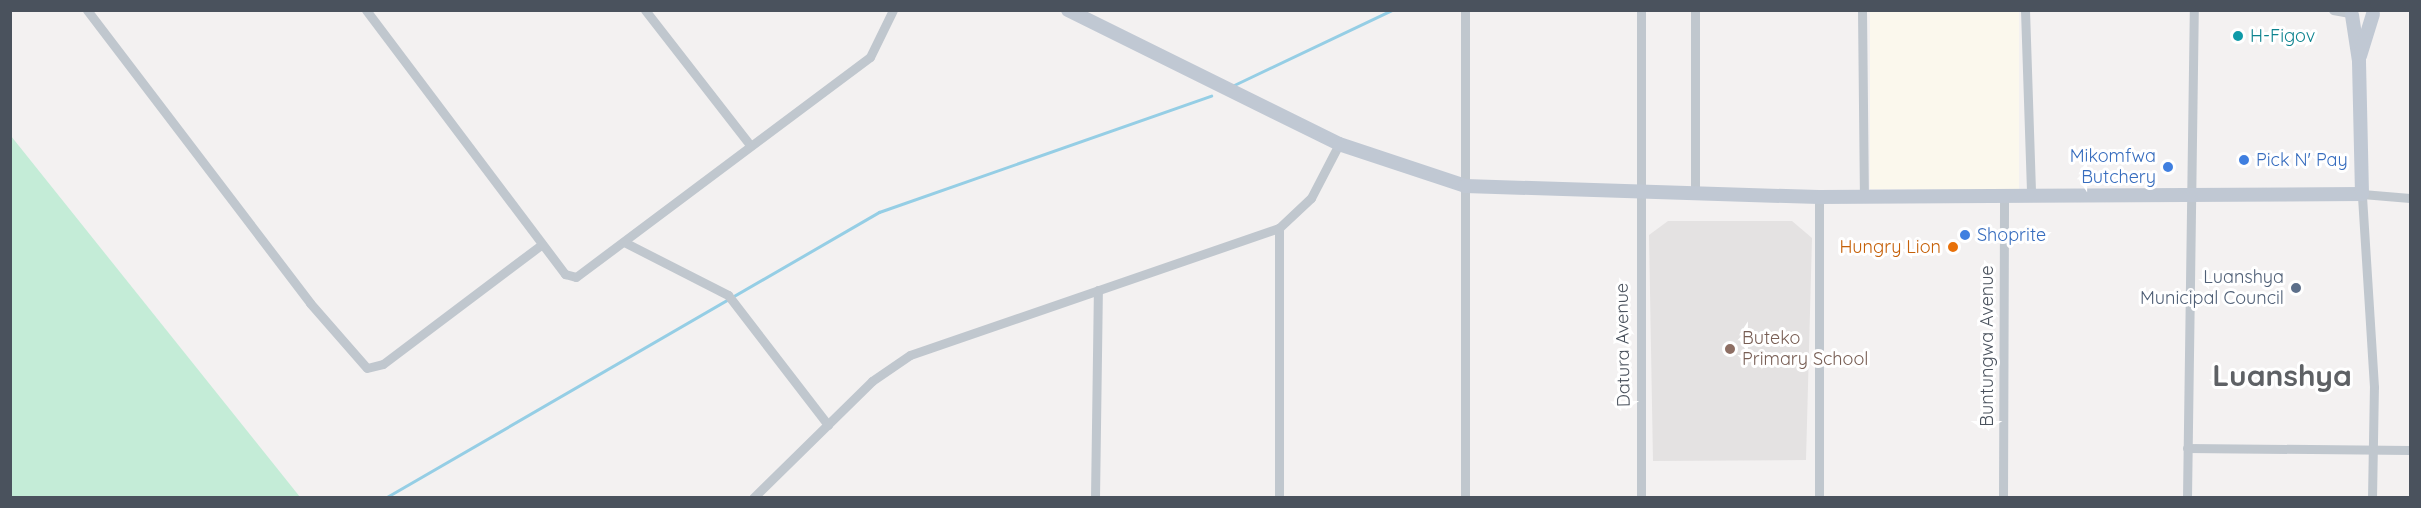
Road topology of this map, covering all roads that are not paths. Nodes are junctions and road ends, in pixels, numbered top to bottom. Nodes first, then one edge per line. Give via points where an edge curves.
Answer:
1 (87, 10) edge
2 (366, 10) edge
3 (645, 10) edge
4 (893, 10) edge
5 (1068, 10) edge
6 (1465, 10) edge
7 (1641, 10) edge
8 (1695, 10) edge
9 (1862, 10) edge
10 (2025, 10) edge
11 (2194, 10) edge
12 (2333, 10) edge
13 (2376, 12) edge
14 (2350, 13) edge
15 (2359, 61) junction
16 (1339, 144) junction
17 (750, 145) junction
18 (1465, 186) junction
19 (1638, 193) junction
20 (1695, 194) junction
21 (2004, 194) junction
22 (2362, 194) junction
23 (2031, 195) junction
24 (2190, 195) junction
25 (1864, 196) junction
26 (1819, 197) junction
27 (2410, 198) edge
28 (1279, 228) junction
29 (624, 242) junction
30 (542, 244) junction
31 (1098, 290) junction
32 (828, 424) junction
33 (2187, 448) junction
34 (2372, 450) junction
35 (2410, 450) edge
36 (753, 498) edge
37 (1095, 498) edge
38 (1279, 498) edge
39 (1465, 498) edge
40 (1641, 498) edge
41 (1819, 498) edge
42 (2003, 498) edge
43 (2187, 498) edge
44 (2372, 498) edge

1 - 30 street via 310,303 367,368 383,364
2 - 30 street
3 - 17 street
4 - 17 street via 870,57
5 - 16 main road
6 - 18 street
7 - 19 street, Datura Avenue
8 - 20 street
9 - 25 street
10 - 23 street
11 - 24 street
12 - 14 street
13 - 14 main road
13 - 15 main road
14 - 15 main road
15 - 22 main road
16 - 18 main road
16 - 28 street via 1311,198
17 - 29 street
18 - 19 main road
18 - 39 street
19 - 20 main road
19 - 40 street, Datura Avenue
20 - 26 main road
21 - 23 main road
21 - 25 main road
21 - 42 street, Buntungwa Avenue
22 - 24 main road
22 - 27 street
22 - 34 street
23 - 24 main road
24 - 33 street
25 - 26 main road
26 - 41 street
28 - 31 street
28 - 38 street
29 - 30 street via 576,278 565,274
29 - 32 street via 713,284 738,309
31 - 32 street via 910,355
31 - 37 street
32 - 36 street
33 - 34 street
33 - 43 street
34 - 35 street
34 - 44 street

